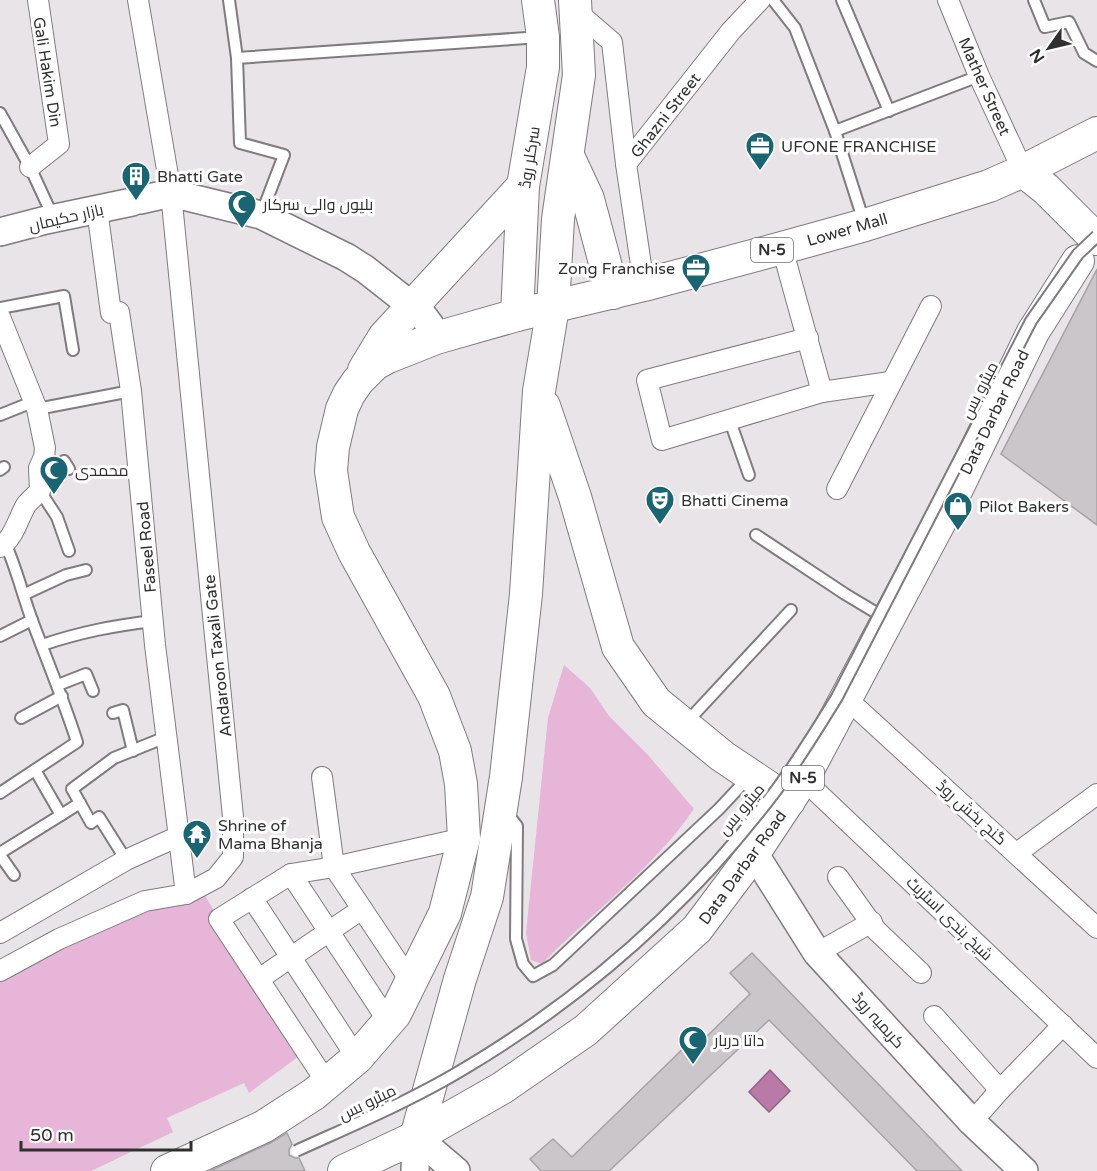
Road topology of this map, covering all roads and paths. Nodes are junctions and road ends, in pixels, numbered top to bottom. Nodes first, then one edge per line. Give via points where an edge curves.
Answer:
1 (38, 0) edge
2 (138, 0) edge
3 (229, 0) edge
4 (538, 0) edge
5 (760, 0) edge
6 (773, 0) edge
7 (842, 0) edge
8 (948, 0) edge
9 (1034, 0) edge
10 (575, 5) edge
11 (543, 37) junction
12 (237, 58) junction
13 (1097, 61) edge
14 (979, 76) junction
15 (889, 111) junction
16 (0, 113) edge
17 (3, 125) edge
18 (1095, 130) edge
19 (835, 131) junction
20 (568, 156) junction
21 (626, 164) junction
22 (30, 167) junction
23 (1023, 171) junction
24 (523, 186) junction
25 (171, 193) junction
26 (97, 209) junction
27 (261, 214) junction
28 (54, 219) junction
29 (864, 225) junction
30 (0, 232) edge
31 (1097, 238) edge
32 (782, 248) junction
33 (644, 285) junction
34 (613, 293) junction
35 (411, 305) junction
36 (931, 306) dead end
37 (553, 307) junction
38 (0, 308) edge
39 (517, 315) junction
40 (2, 331) edge
41 (436, 338) junction
42 (808, 338) junction
43 (73, 350) dead end
44 (358, 381) junction
45 (890, 382) junction
46 (131, 391) junction
47 (539, 391) junction
48 (822, 392) junction
49 (36, 405) junction
50 (0, 415) edge
51 (730, 421) junction
52 (69, 469) dead end
53 (748, 475) dead end
54 (39, 485) junction
55 (837, 489) dead end
56 (756, 534) dead end
57 (3, 545) edge
58 (69, 551) dead end
59 (86, 570) dead end
60 (25, 594) junction
61 (791, 610) dead end
62 (32, 620) junction
63 (888, 620) junction
64 (153, 621) junction
65 (0, 636) edge
66 (42, 645) junction
67 (58, 685) junction
68 (93, 691) dead end
69 (62, 696) junction
70 (846, 698) junction
71 (113, 713) dead end
72 (21, 718) dead end
73 (684, 725) junction
74 (166, 737) junction
75 (133, 751) junction
76 (35, 770) junction
77 (751, 775) junction
78 (322, 777) dead end
79 (796, 790) junction
80 (0, 793) edge
81 (1097, 794) edge
82 (80, 803) junction
83 (502, 805) junction
84 (62, 815) junction
85 (179, 836) junction
86 (464, 838) junction
87 (754, 853) junction
88 (1017, 853) junction
89 (0, 854) edge
90 (126, 860) junction
91 (334, 867) junction
92 (291, 874) junction
93 (14, 875) dead end
94 (838, 877) dead end
95 (186, 894) junction
96 (252, 898) junction
97 (362, 909) junction
98 (872, 922) junction
99 (1097, 928) edge
100 (329, 932) junction
101 (0, 933) edge
102 (817, 953) junction
103 (291, 957) junction
104 (0, 971) edge
105 (921, 973) dead end
106 (259, 979) junction
107 (411, 982) junction
108 (934, 1016) dead end
109 (388, 1021) junction
110 (1063, 1025) junction
111 (357, 1058) junction
112 (1097, 1058) edge
113 (327, 1083) junction
114 (1000, 1090) junction
115 (972, 1122) junction
116 (416, 1137) junction
117 (296, 1151) dead end
118 (167, 1171) edge
119 (344, 1171) edge
120 (415, 1171) edge
121 (456, 1171) edge
122 (1024, 1171) edge

1 - 22 street, Gali Hakim Din via 59,144
2 - 25 street, Andaroon Taxali Gate
3 - 12 lane
4 - 11 main road, سرکلر روڈ
5 - 21 street, Ghazni Street
6 - 19 lane via 795,28
7 - 15 lane
8 - 14 street, Mather Street
9 - 13 lane via 1045,27 1069,22 1084,53
10 - 20 main road via 579,75
10 - 21 street via 612,42
11 - 12 lane
11 - 24 main road, سرکلر روڈ via 543,67
12 - 27 lane via 240,143 284,155
14 - 15 lane
14 - 23 street, Mather Street
15 - 19 lane
16 - 17 lane
17 - 22 lane
18 - 23 main road, Lower Mall / N-5
19 - 29 lane
20 - 34 main road via 588,200
20 - 37 main road via 558,219
21 - 33 street, Ghazni Street
22 - 28 lane
23 - 29 main road, Lower Mall / N-5 via 989,186
23 - 31 main road
24 - 35 main road
24 - 39 main road, سرکلر روڈ
25 - 26 street, بازار حکیماں
25 - 27 street
25 - 95 street, Andaroon Taxali Gate via 233,817 233,857 216,878
26 - 28 street, بازار حکیماں
26 - 46 street, Faseel Road via 111,313 119,312
27 - 35 street via 346,257
28 - 30 street, بازار حکیماں
29 - 32 main road, Lower Mall / N-5
31 - 63 main road, Data Darbar Road / N-5 via 1072,268 1033,332
31 - 117 lane, میٹرو بس, bridge via 1078,254 1031,321 826,715 776,790 727,849 671,910 568,1000 467,1068
32 - 33 main road, Lower Mall / N-5
32 - 42 street
33 - 34 main road, Lower Mall / N-5
34 - 37 main road, Lower Mall / N-5
35 - 41 street via 426,319
35 - 44 main road via 384,337
36 - 45 street
37 - 39 main road, Lower Mall / N-5
37 - 47 main road
38 - 43 lane via 64,296
39 - 41 main road, N-5
40 - 49 street
41 - 44 main road, N-5 via 375,364
42 - 48 street
42 - 51 street via 647,380 662,440
44 - 86 main road, N-5 via 342,409 333,447 331,471 338,517 434,696 455,751
45 - 48 street
45 - 55 street
46 - 49 lane
46 - 64 street, Faseel Road
47 - 73 main road via 575,497 618,646 656,702
47 - 83 main road via 526,594
48 - 51 street
49 - 50 lane
49 - 54 street via 45,448
51 - 53 lane
52 - 54 lane via 64,461
54 - 57 street
54 - 58 lane via 57,517
56 - 63 lane
57 - 60 lane
59 - 60 lane
60 - 62 lane
61 - 73 lane
62 - 65 lane
62 - 66 lane
63 - 70 main road, Data Darbar Road / N-5
64 - 66 lane via 79,632
64 - 74 street, Faseel Road
66 - 67 lane
67 - 68 lane via 86,674
67 - 69 lane
69 - 72 lane
69 - 76 lane via 77,742
70 - 79 main road, Data Darbar Road / N-5
70 - 88 street, گنج بخش روڈ
71 - 75 lane via 123,710
73 - 77 main road
74 - 75 lane
74 - 85 street, Faseel Road
75 - 82 lane via 114,758 72,789
76 - 80 lane
76 - 84 lane
77 - 79 main road
77 - 83 lane via 553,964 533,976 523,964 516,939 517,826
78 - 91 street
79 - 87 main road, Data Darbar Road / N-5
79 - 110 street, شیخ ہندی اسٹریٹ
81 - 88 street
82 - 84 lane
82 - 90 lane via 91,823 99,817
83 - 116 main road via 487,897 456,990
84 - 89 lane
85 - 90 street
85 - 95 street, Faseel Road
86 - 91 street
86 - 107 main road, N-5 via 445,913
87 - 102 street, کریمیہ روڈ
87 - 116 main road, Data Darbar Road / N-5 via 697,929 586,1030 502,1088
88 - 99 street, گنج بخش روڈ
89 - 93 lane
90 - 101 street
91 - 92 street
91 - 97 street
92 - 96 street
92 - 100 street
94 - 98 street
95 - 104 street, Andaroon Taxali Gate via 145,901 59,939
96 - 103 street
96 - 106 street via 219,920
97 - 100 street
97 - 107 street
98 - 102 street
98 - 105 street
100 - 103 street
100 - 109 street
102 - 115 street, کریمیہ روڈ
103 - 106 street
103 - 111 street
106 - 113 street
107 - 109 main road, N-5
108 - 114 street
109 - 111 main road, N-5
110 - 112 street, شیخ ہندی اسٹریٹ
110 - 114 street
111 - 113 main road, N-5
113 - 118 main road, N-5 via 263,1127
114 - 115 street
115 - 122 street, کریمیہ روڈ
116 - 119 main road, Data Darbar Road / N-5
116 - 120 street
116 - 121 street

